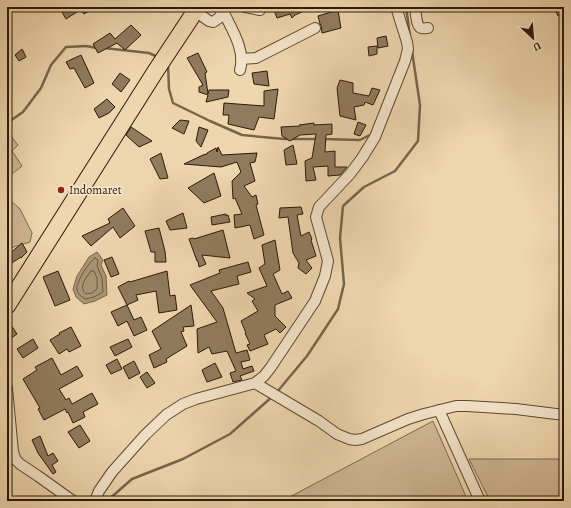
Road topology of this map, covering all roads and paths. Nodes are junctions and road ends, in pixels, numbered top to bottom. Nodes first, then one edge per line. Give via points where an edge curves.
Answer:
1 (245, 7) edge
2 (416, 8) edge
3 (196, 9) edge
4 (224, 9) edge
5 (398, 9) edge
6 (260, 10) dead end
7 (315, 28) dead end
8 (428, 28) dead end
9 (241, 59) junction
10 (240, 70) dead end
11 (7, 306) edge
12 (255, 383) junction
13 (7, 388) edge
14 (439, 410) junction
15 (564, 415) edge
16 (73, 501) edge
17 (95, 501) edge
18 (480, 501) edge

1 - 6 street
2 - 5 street
2 - 8 street via 419,28
3 - 4 street via 209,21 214,22
3 - 11 main road
4 - 9 street
5 - 12 street via 407,42 406,61 375,137 350,174 320,207 316,217 328,261 325,276 315,301 302,323 271,368
7 - 9 street via 256,58
9 - 10 street
12 - 14 street via 337,434 355,440
12 - 17 street via 196,399 166,415 112,472
13 - 16 street via 16,460
14 - 15 street via 467,406
14 - 18 street

